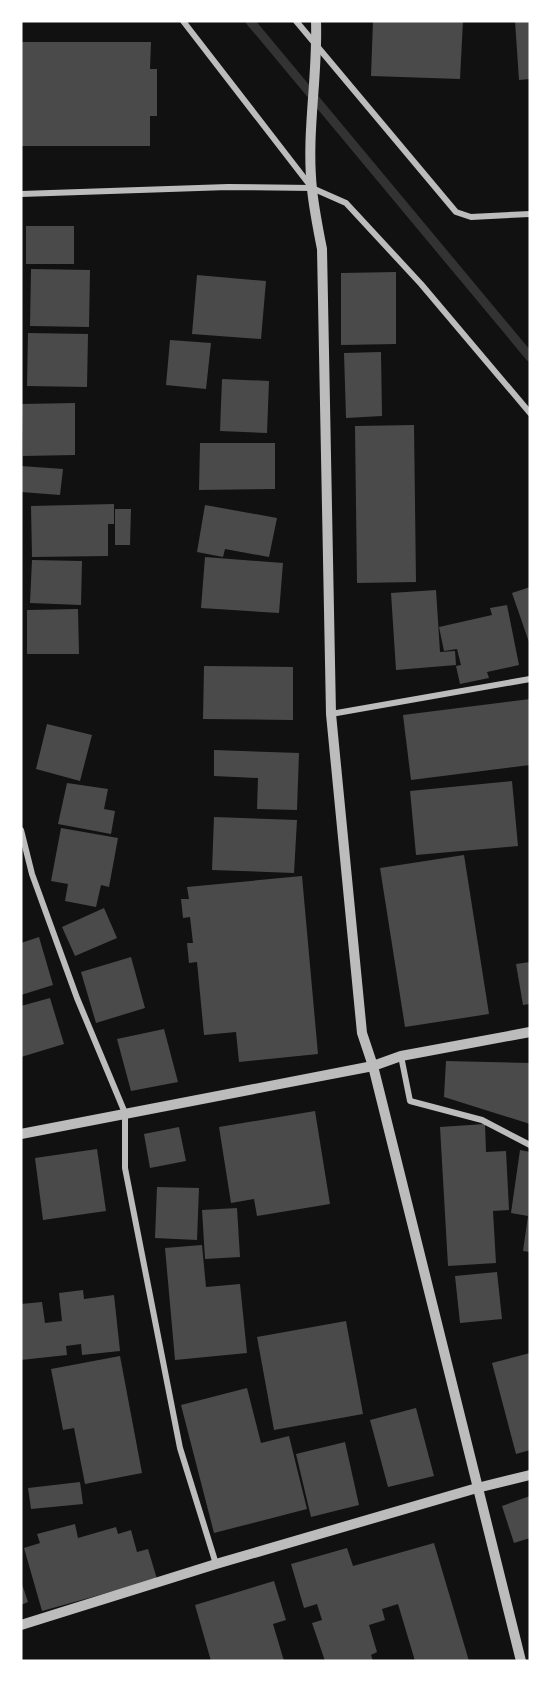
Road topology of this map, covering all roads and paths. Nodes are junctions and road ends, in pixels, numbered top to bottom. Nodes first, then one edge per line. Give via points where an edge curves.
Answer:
1 (183, 21) edge
2 (296, 21) edge
3 (316, 21) edge
4 (317, 47) junction
5 (312, 188) junction
6 (21, 194) edge
7 (530, 214) edge
8 (530, 413) edge
9 (530, 679) edge
10 (331, 714) junction
11 (21, 830) edge
12 (530, 1032) edge
13 (401, 1056) junction
14 (373, 1066) junction
15 (125, 1113) junction
16 (21, 1134) edge
17 (530, 1144) edge
18 (530, 1475) edge
19 (477, 1488) junction
20 (216, 1564) junction
21 (21, 1625) edge
22 (521, 1661) edge

1 - 5 street
2 - 4 street
3 - 4 street
4 - 5 street
4 - 7 street via 456,212 471,217
5 - 6 street
5 - 8 street via 346,203 421,284
5 - 10 street via 322,249
9 - 10 street
10 - 14 street via 362,1033
11 - 15 street via 32,874 77,998
12 - 13 street
13 - 14 street
13 - 17 street via 410,1101 482,1120
14 - 15 street
14 - 19 street
15 - 16 street
15 - 20 street via 125,1168 178,1436
18 - 19 street
19 - 20 street
19 - 22 street
20 - 21 street

